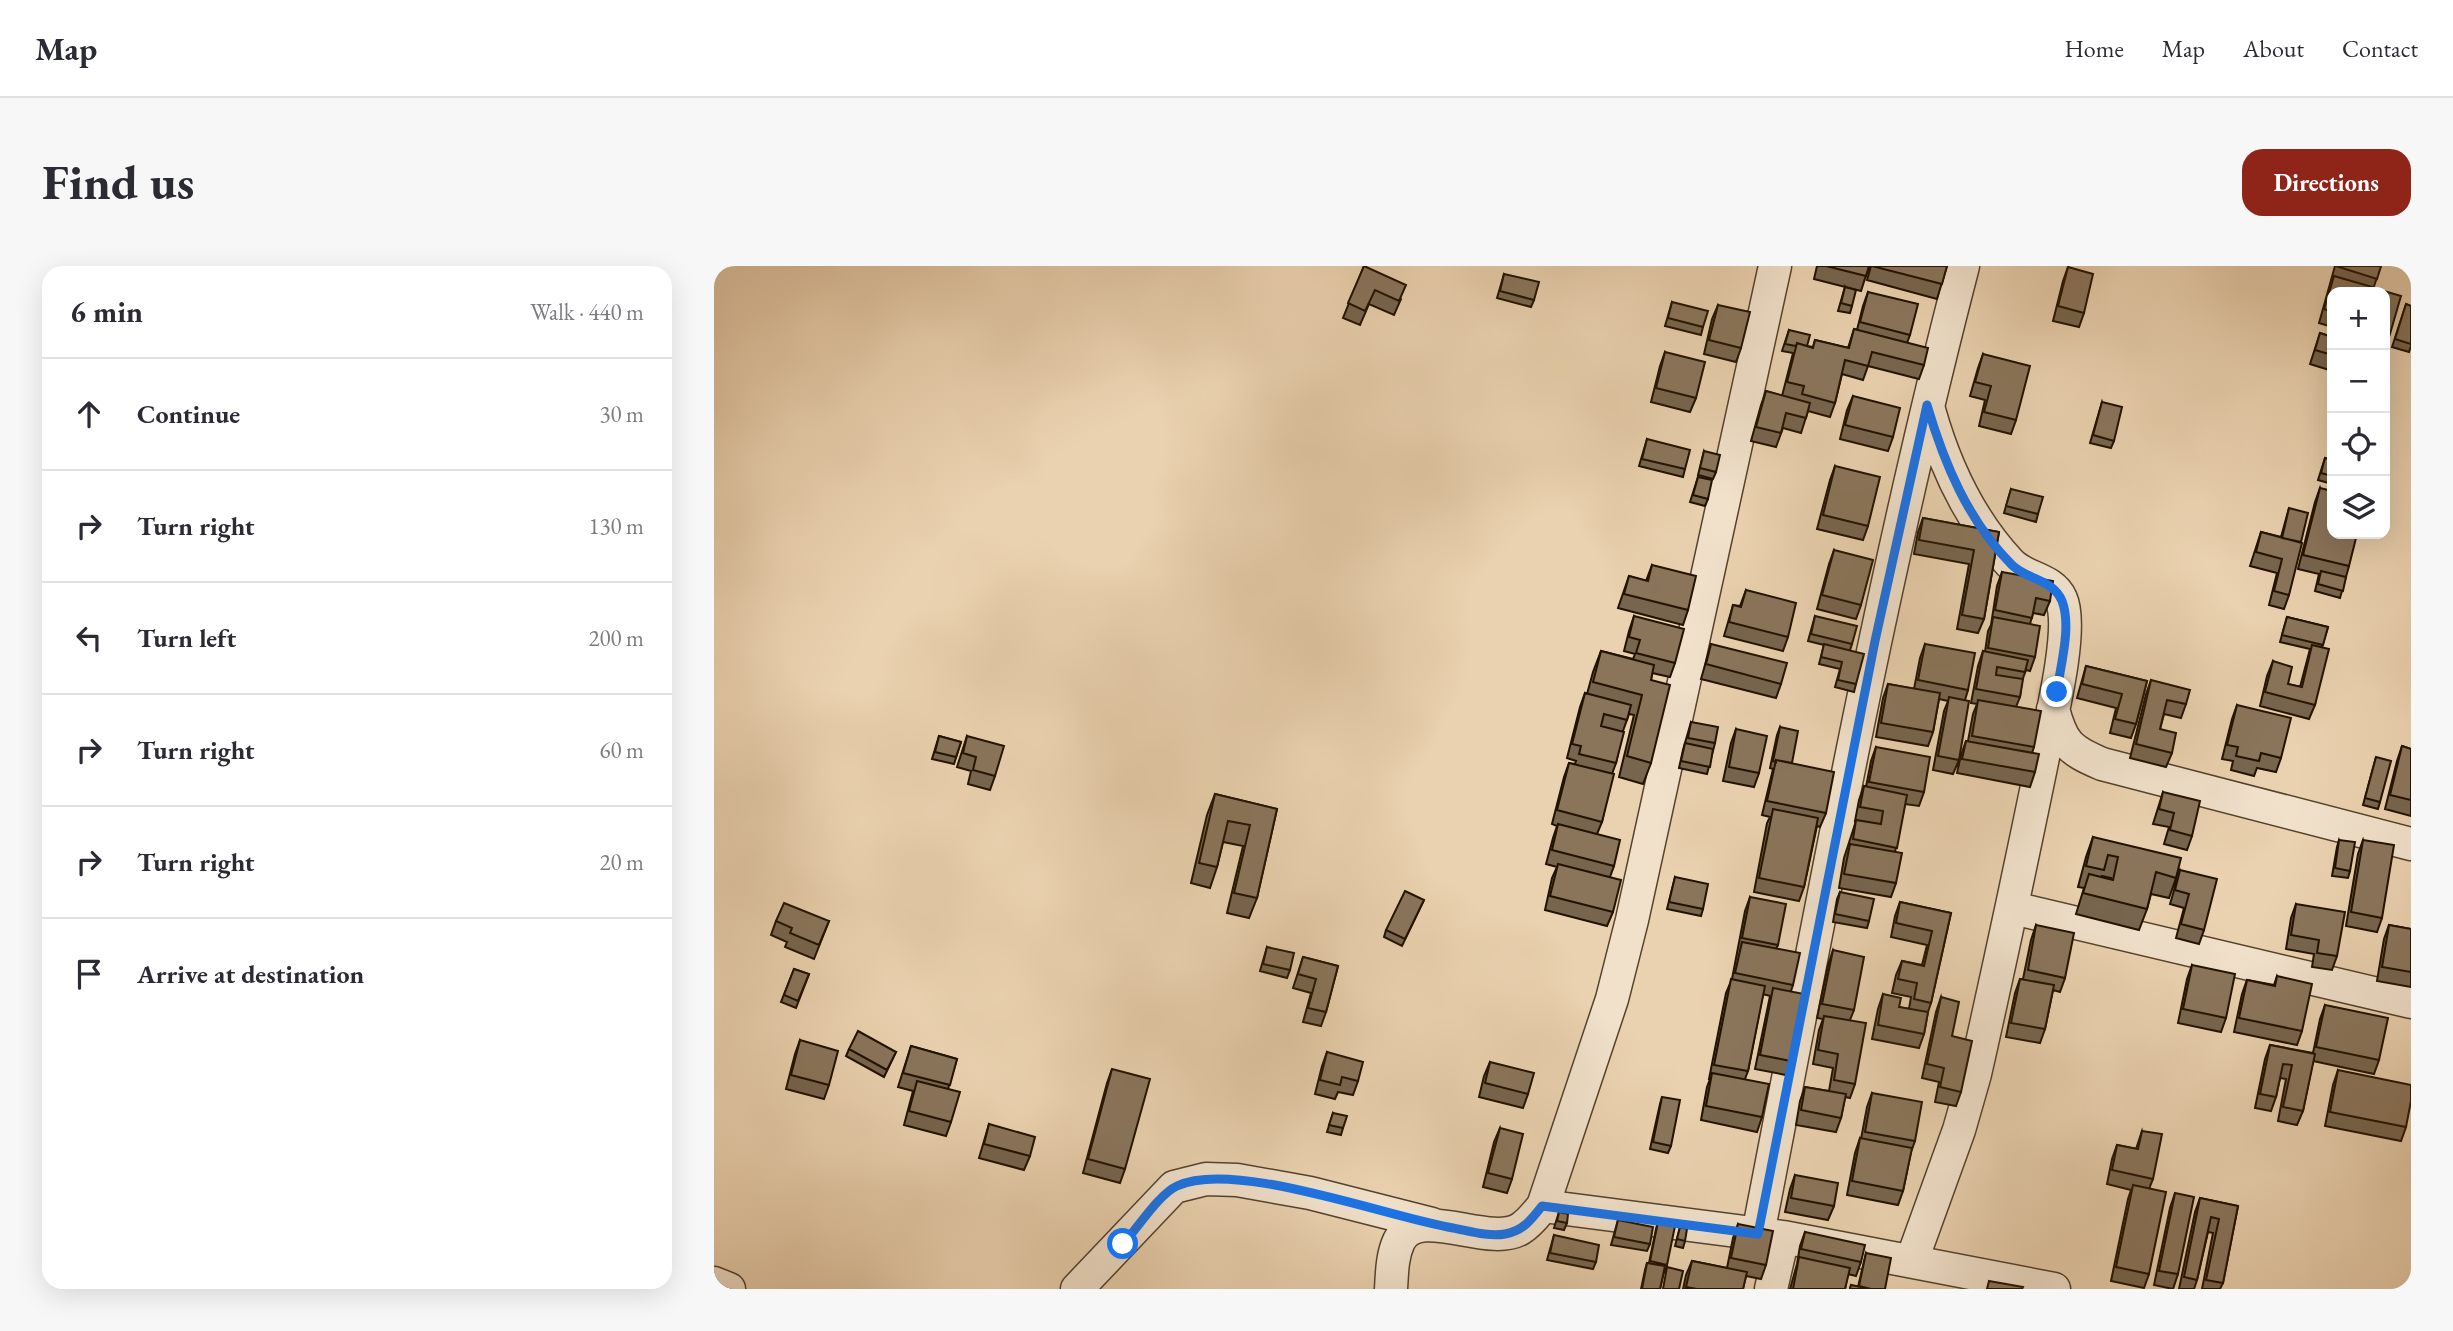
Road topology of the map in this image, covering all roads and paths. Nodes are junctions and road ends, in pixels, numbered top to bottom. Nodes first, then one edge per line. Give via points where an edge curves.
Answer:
1 (1775, 266) edge
2 (1964, 266) edge
3 (1927, 405) junction
4 (2053, 709) junction
5 (2411, 844) edge
6 (2012, 908) junction
7 (2411, 1002) edge
8 (1542, 1206) junction
9 (1433, 1225) junction
10 (1771, 1236) junction
11 (1912, 1260) junction
12 (714, 1283) edge
13 (729, 1289) edge
14 (1077, 1289) edge
15 (1391, 1289) edge
16 (1771, 1289) edge
17 (2054, 1289) edge

1 - 8 street via 1632,920 1612,999
2 - 3 street
3 - 4 street via 1941,455 1973,516 2011,564 2049,585 2062,599 2065,623
3 - 10 street via 1875,641
4 - 5 street via 2061,738 2078,753 2102,764
4 - 6 street
6 - 7 street
6 - 11 street via 1959,1130
8 - 9 street via 1518,1230 1504,1234
8 - 10 street
9 - 14 street via 1310,1193 1206,1179 1174,1187
9 - 15 street via 1416,1226 1399,1240
10 - 11 street
10 - 16 street
11 - 17 street
12 - 13 street

